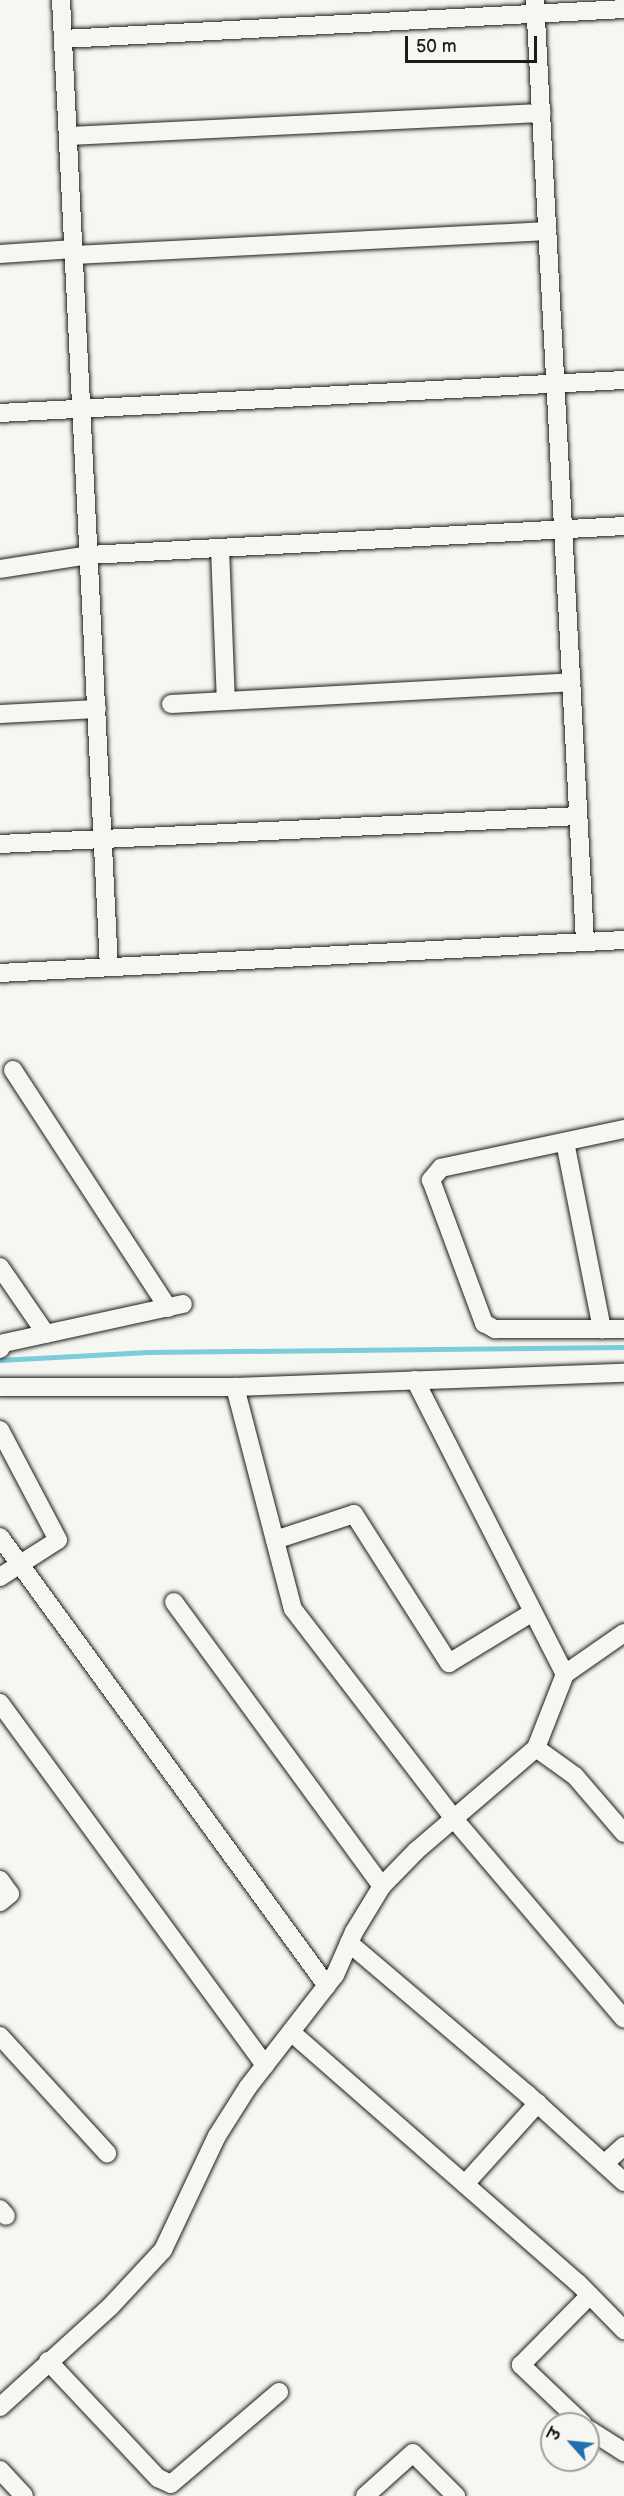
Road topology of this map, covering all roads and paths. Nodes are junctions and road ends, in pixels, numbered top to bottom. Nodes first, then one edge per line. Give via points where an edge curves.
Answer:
1 (61, 0) edge
2 (535, 7) edge
3 (624, 9) edge
4 (63, 39) junction
5 (541, 113) junction
6 (68, 136) junction
7 (547, 231) junction
8 (74, 252) junction
9 (0, 254) edge
10 (624, 380) edge
11 (554, 384) junction
12 (82, 408) junction
13 (0, 412) edge
14 (624, 526) edge
15 (562, 530) junction
16 (220, 548) junction
17 (89, 555) junction
18 (0, 569) edge
19 (571, 682) junction
20 (226, 701) junction
21 (171, 704) dead end
22 (97, 709) junction
23 (0, 714) edge
24 (578, 816) junction
25 (103, 839) junction
26 (0, 844) edge
27 (624, 940) edge
28 (585, 942) junction
29 (109, 967) junction
30 (0, 973) edge
31 (13, 1070) dead end
32 (624, 1129) edge
33 (565, 1142) junction
34 (0, 1268) edge
35 (602, 1329) junction
36 (624, 1329) edge
37 (46, 1334) junction
38 (0, 1348) edge
39 (624, 1373) edge
40 (415, 1380) junction
41 (0, 1387) edge
42 (235, 1387) junction
43 (0, 1431) edge
44 (0, 1536) edge
45 (275, 1540) junction
46 (18, 1564) junction
47 (0, 1577) edge
48 (174, 1602) dead end
49 (533, 1612) junction
50 (624, 1633) edge
51 (565, 1674) junction
52 (0, 1703) edge
53 (536, 1748) junction
54 (454, 1819) junction
55 (624, 1833) edge
56 (0, 1880) edge
57 (382, 1886) junction
58 (0, 1902) edge
59 (349, 1942) junction
60 (327, 1986) junction
61 (624, 2019) edge
62 (291, 2032) junction
63 (0, 2036) edge
64 (265, 2065) junction
65 (538, 2103) junction
66 (624, 2146) edge
67 (107, 2153) dead end
68 (604, 2164) junction
69 (624, 2182) edge
70 (465, 2184) junction
71 (590, 2295) junction
72 (624, 2330) edge
73 (48, 2361) junction
74 (279, 2392) dead end
75 (0, 2407) edge
76 (570, 2412) edge
77 (600, 2437) edge
78 (624, 2452) edge
79 (0, 2470) edge
80 (24, 2496) edge
81 (365, 2496) edge
82 (456, 2496) edge

1 - 4 street
2 - 3 street
2 - 4 street
2 - 5 street
4 - 6 street
5 - 6 street
5 - 7 street
6 - 8 street
7 - 8 street
7 - 11 street
8 - 9 street
8 - 12 street
10 - 11 street
11 - 12 street
11 - 15 street
12 - 13 street
12 - 17 street
14 - 15 street
15 - 16 street
15 - 19 street
16 - 17 street
16 - 20 street
17 - 18 street
17 - 22 street
19 - 20 street
19 - 24 street
20 - 21 street
22 - 23 street
22 - 25 street
24 - 25 street
24 - 28 street
25 - 26 street
25 - 29 street
27 - 28 street
28 - 29 street
29 - 30 street
31 - 37 street via 175,1306
32 - 33 street
33 - 35 street
33 - 35 street via 441,1168 431,1180 484,1323 495,1329
34 - 37 street
35 - 36 street
37 - 38 street via 4,1343
39 - 40 street
40 - 42 street
40 - 49 street
41 - 42 street
42 - 45 street
43 - 46 street via 58,1540
44 - 46 street
45 - 49 street via 354,1514 449,1663
45 - 54 street via 293,1608
46 - 47 street
46 - 60 street
48 - 57 street
49 - 51 street
50 - 51 street
51 - 53 street
52 - 64 street
53 - 54 street
53 - 55 street via 575,1776
54 - 57 street
54 - 61 street
56 - 58 street via 10,1894
57 - 59 street
59 - 60 street
59 - 65 street
60 - 62 street
62 - 64 street
62 - 70 street
63 - 67 street
64 - 73 street via 217,2136 163,2250 110,2307
65 - 68 street
65 - 70 street
66 - 68 street
68 - 69 street
70 - 71 street
71 - 72 street
71 - 76 street via 520,2365
73 - 74 street via 158,2478 171,2484
73 - 75 street
77 - 78 street
79 - 80 street
81 - 82 street via 413,2453

